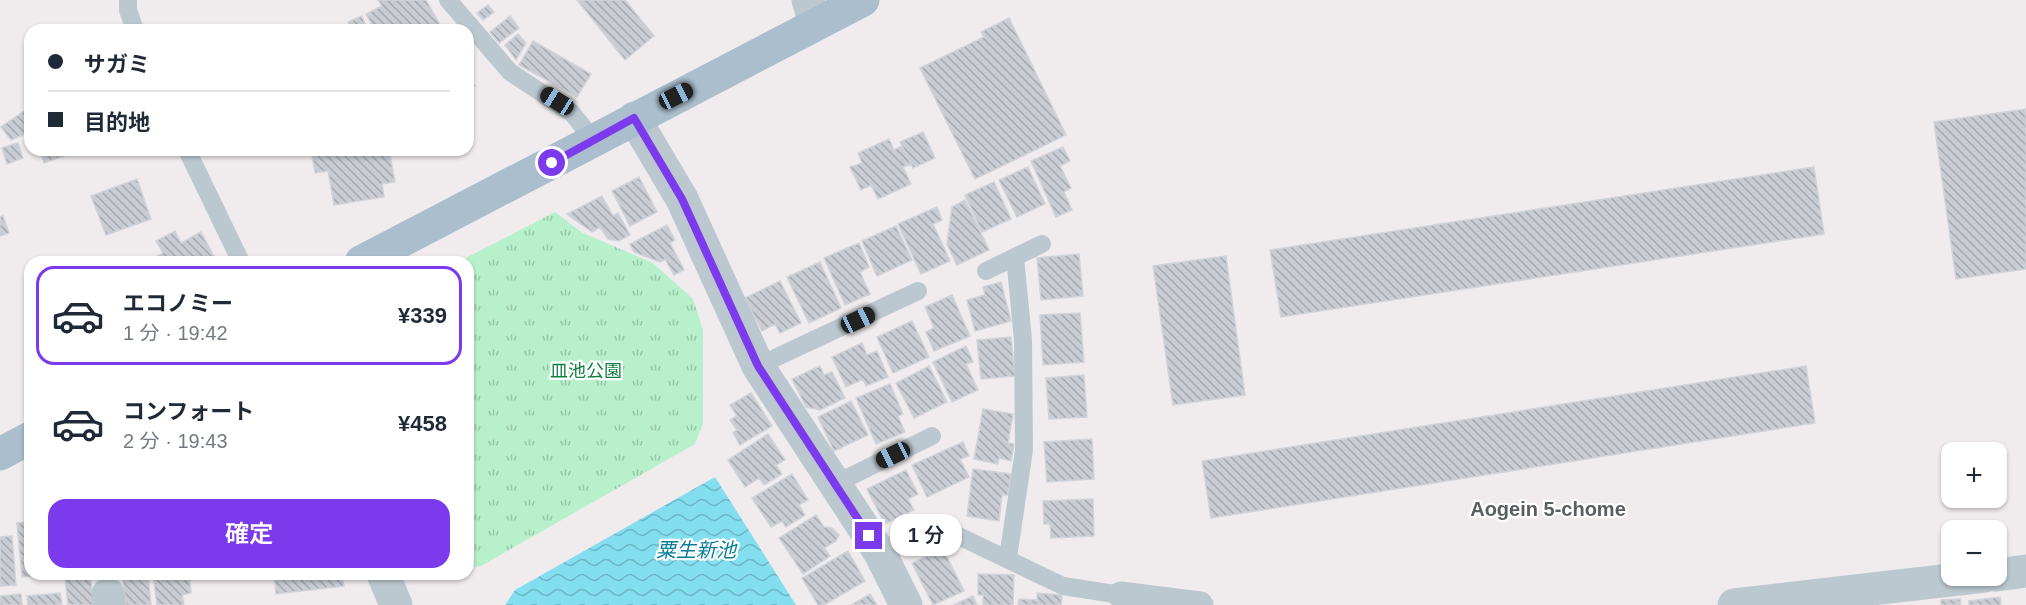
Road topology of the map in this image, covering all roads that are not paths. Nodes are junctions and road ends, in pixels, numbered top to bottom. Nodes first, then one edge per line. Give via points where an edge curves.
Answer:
1 (128, 0) edge
2 (448, 0) edge
3 (863, 0) edge
4 (811, 12) edge
5 (133, 24) edge
6 (469, 24) edge
7 (474, 30) edge
8 (634, 118) junction
9 (594, 141) junction
10 (190, 156) edge
11 (1042, 244) dead end
12 (239, 256) edge
13 (373, 256) edge
14 (1015, 257) junction
15 (986, 271) dead end
16 (918, 291) dead end
17 (758, 366) junction
18 (932, 436) dead end
19 (24, 441) edge
20 (0, 454) edge
21 (835, 484) junction
22 (880, 553) junction
23 (1008, 558) junction
24 (2026, 571) edge
25 (2007, 574) edge
26 (386, 580) edge
27 (1941, 582) edge
28 (1121, 595) joint
29 (1775, 603) edge
30 (396, 605) edge
31 (906, 605) edge
32 (1200, 605) edge
33 (1734, 605) edge

1 - 5 lane
2 - 6 lane
3 - 4 main road
4 - 8 main road
7 - 9 lane via 510,72 572,113
8 - 9 main road
8 - 17 street via 682,199
9 - 13 main road
10 - 12 lane
11 - 14 lane
14 - 15 lane
14 - 23 lane via 1023,340 1024,450
16 - 17 lane
17 - 21 street
18 - 21 lane
19 - 20 main road
21 - 22 street
22 - 23 lane via 940,526
22 - 31 street
23 - 28 lane via 1063,586
24 - 25 street
26 - 30 street
27 - 29 street
28 - 32 street
29 - 33 street

